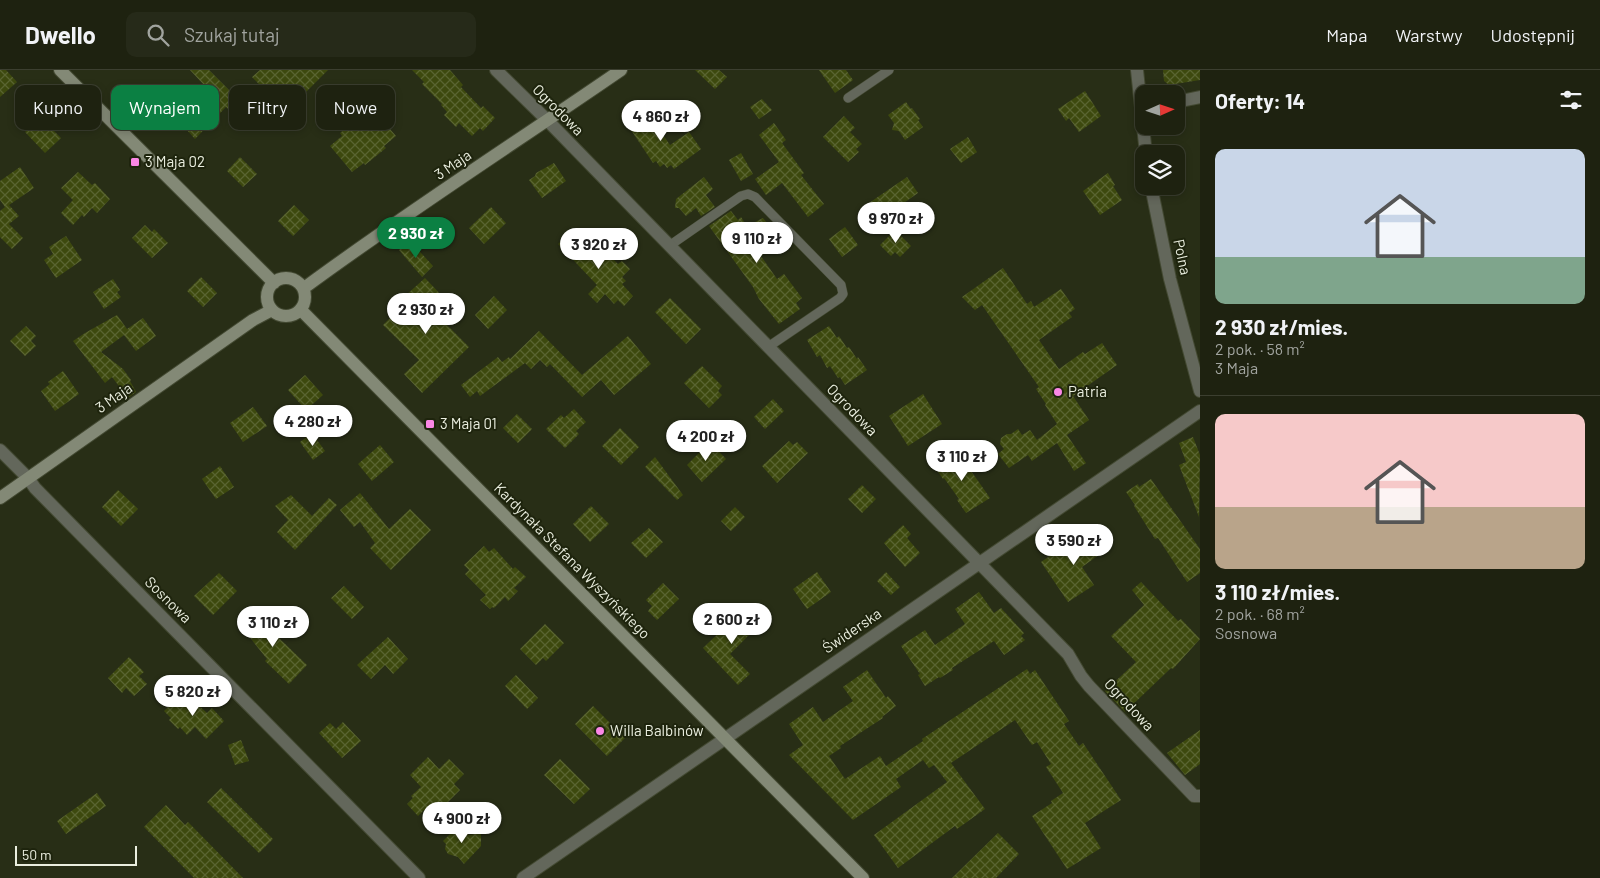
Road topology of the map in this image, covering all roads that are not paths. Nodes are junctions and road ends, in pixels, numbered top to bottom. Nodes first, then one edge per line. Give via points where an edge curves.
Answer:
1 (496, 70) edge
2 (621, 70) edge
3 (889, 70) edge
4 (1137, 70) edge
5 (64, 71) edge
6 (1139, 85) edge
7 (1200, 97) edge
8 (848, 98) dead end
9 (1185, 100) edge
10 (548, 121) junction
11 (1153, 195) edge
12 (669, 246) junction
13 (274, 283) junction
14 (304, 288) junction
15 (272, 310) junction
16 (301, 310) junction
17 (768, 347) junction
18 (1200, 391) edge
19 (1200, 411) edge
20 (0, 450) edge
21 (28, 478) junction
22 (0, 498) edge
23 (979, 563) junction
24 (725, 738) junction
25 (1200, 796) edge
26 (419, 878) edge
27 (524, 878) edge
28 (863, 878) edge

1 - 10 street, Ogrodowa
2 - 10 street, 3 Maja
3 - 8 lane
4 - 6 street
5 - 13 street
7 - 9 street
10 - 12 street, Ogrodowa
10 - 14 street, 3 Maja via 428,200
11 - 18 street, Polna via 1170,279
12 - 17 street, Ogrodowa
12 - 17 lane via 741,196 755,197 768,210 841,285 844,294
13 - 14 street via 291,279
13 - 15 street via 267,299
14 - 16 street via 305,302
15 - 16 street via 288,316
15 - 21 street, 3 Maja
16 - 24 street, Kardynała Stefana Wyszyńskiego
17 - 23 street, Ogrodowa
19 - 23 street, Świderska
20 - 21 street, Sosnowa
21 - 22 street, 3 Maja
21 - 26 street, Sosnowa
23 - 24 street, Świderska
23 - 25 street, Ogrodowa via 1068,654 1081,676 1135,734 1194,796
24 - 27 street, Świderska
24 - 28 street, Kardynała Stefana Wyszyńskiego

